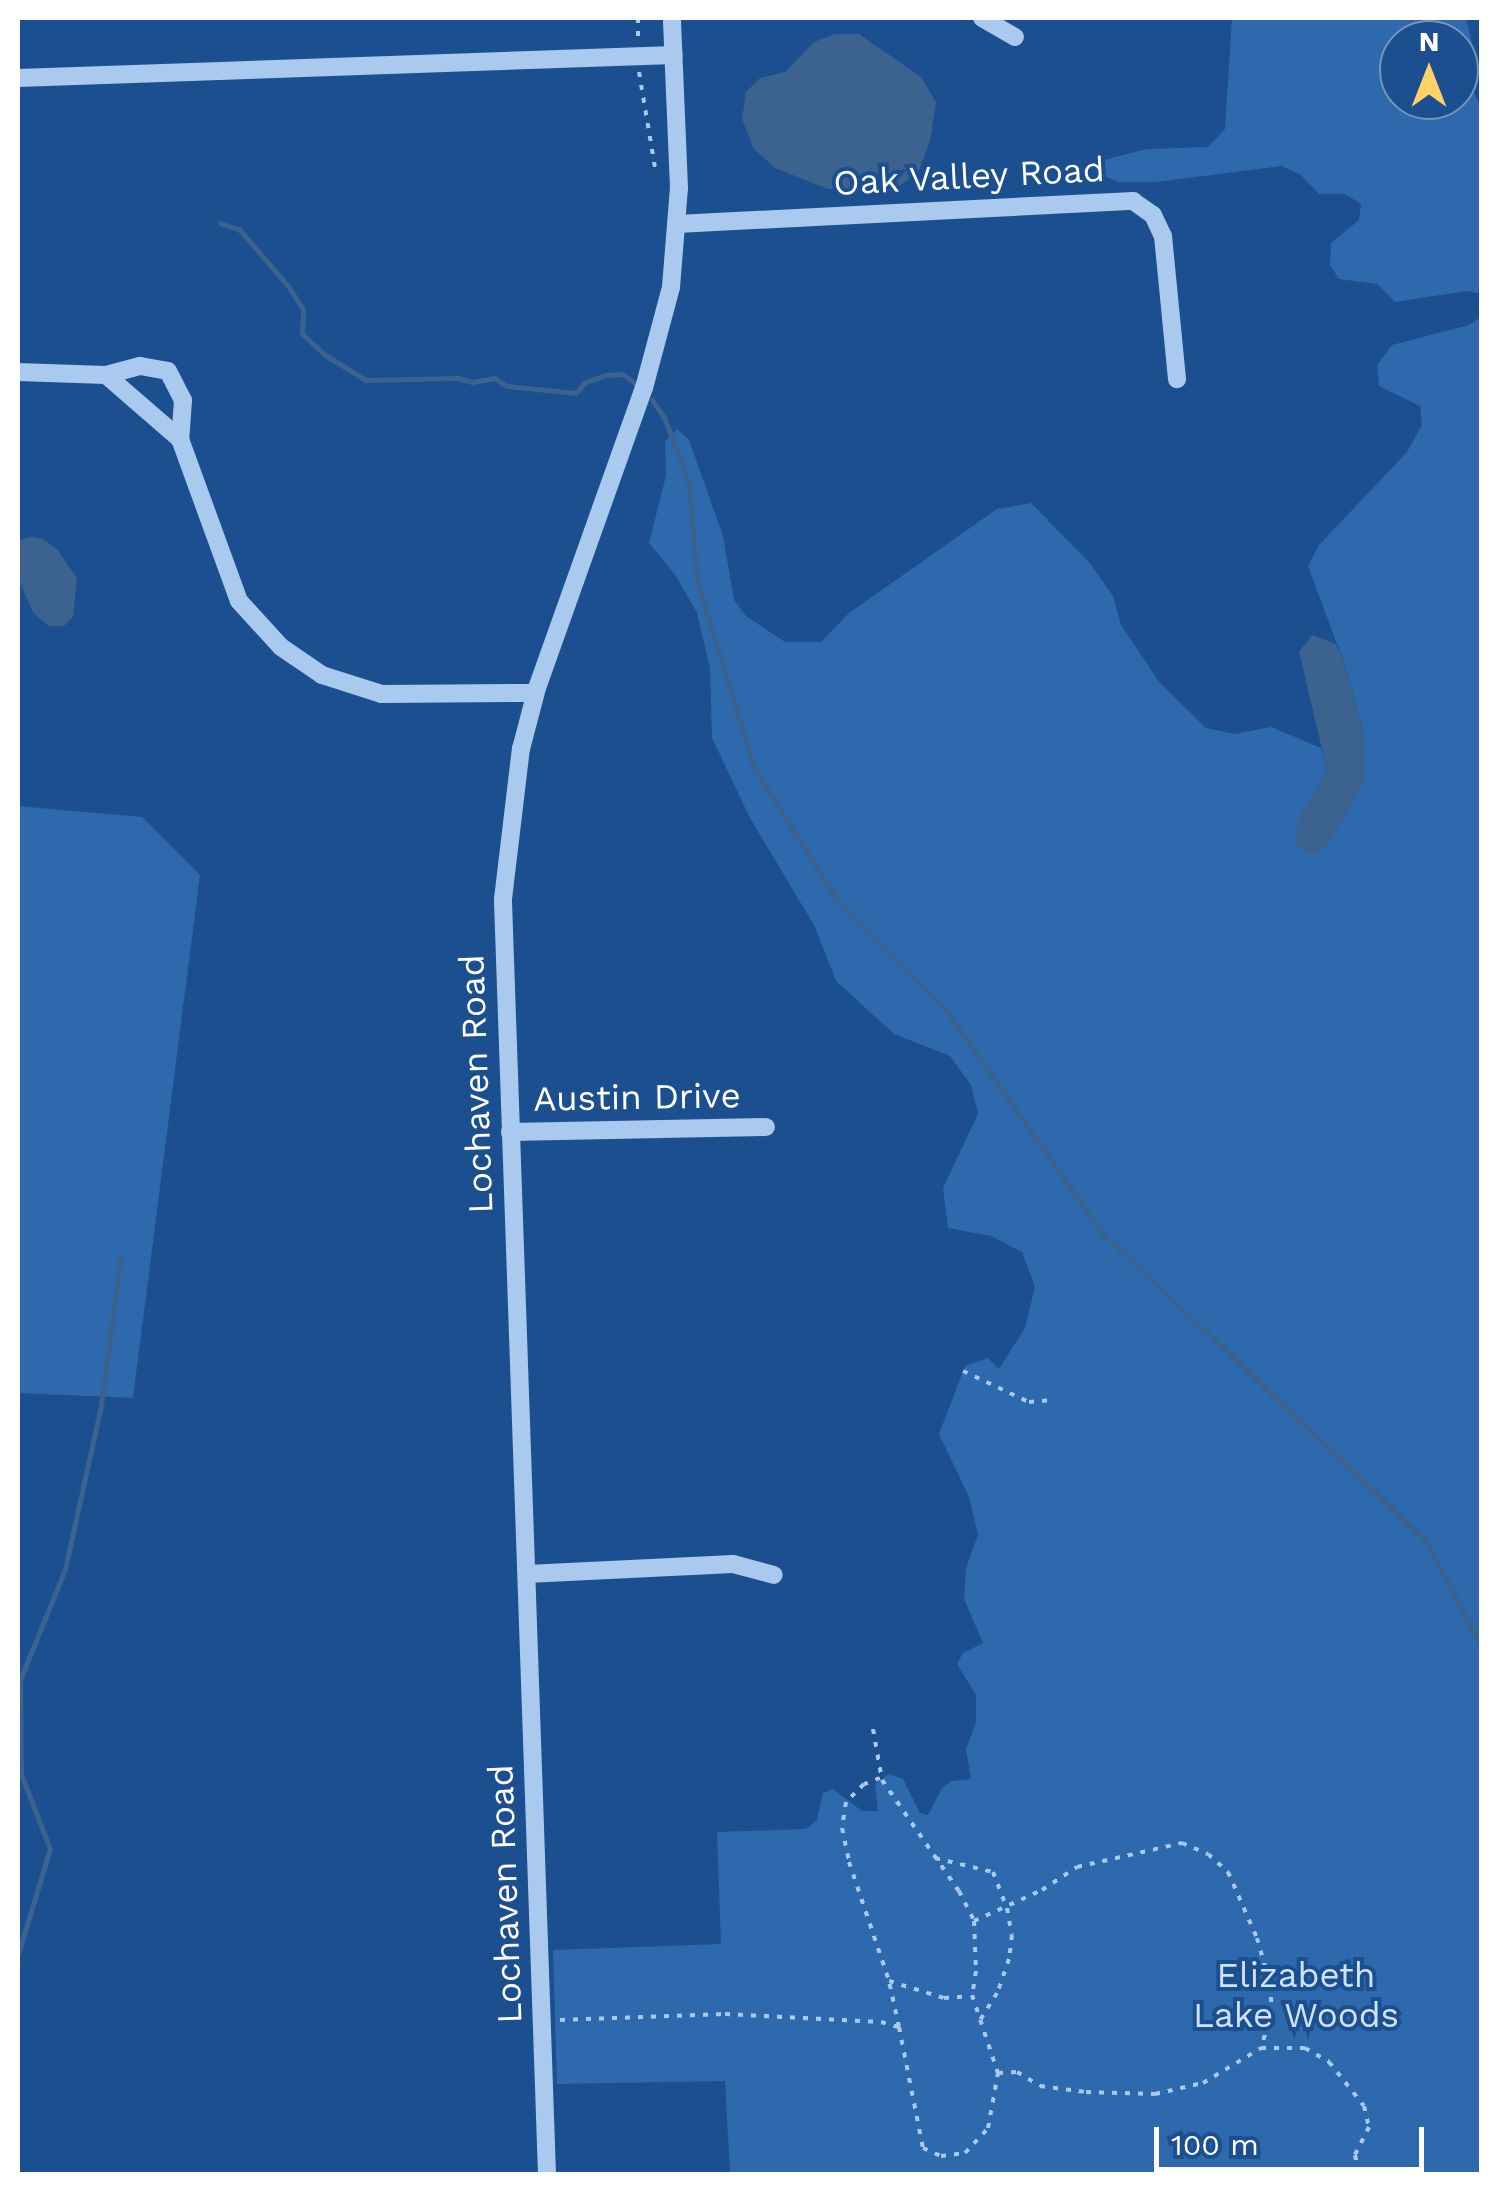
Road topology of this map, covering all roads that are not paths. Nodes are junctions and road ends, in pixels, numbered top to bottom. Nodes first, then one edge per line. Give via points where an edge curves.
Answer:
1 (672, 18) edge
2 (982, 18) edge
3 (1015, 37) dead end
4 (674, 55) junction
5 (18, 78) edge
6 (678, 224) junction
7 (18, 372) edge
8 (106, 375) junction
9 (1177, 379) dead end
10 (180, 439) junction
11 (535, 693) junction
12 (766, 1127) dead end
13 (510, 1132) junction
14 (527, 1574) junction
15 (774, 1574) dead end
16 (548, 2174) edge

1 - 4 street, Lochaven Road
2 - 3 street
4 - 5 street
4 - 6 street, Lochaven Road
6 - 9 street, Oak Valley Road via 1133,201 1154,215 1162,236
6 - 11 street, Lochaven Road via 671,288 644,388
7 - 8 street
8 - 10 street
8 - 10 street via 140,366 168,372 183,400
10 - 11 street via 239,600 281,647 322,674 382,694
11 - 13 street, Lochaven Road via 514,787 503,899
12 - 13 street, Austin Drive
13 - 14 street, Lochaven Road
14 - 15 street via 734,1564
14 - 16 street, Lochaven Road

